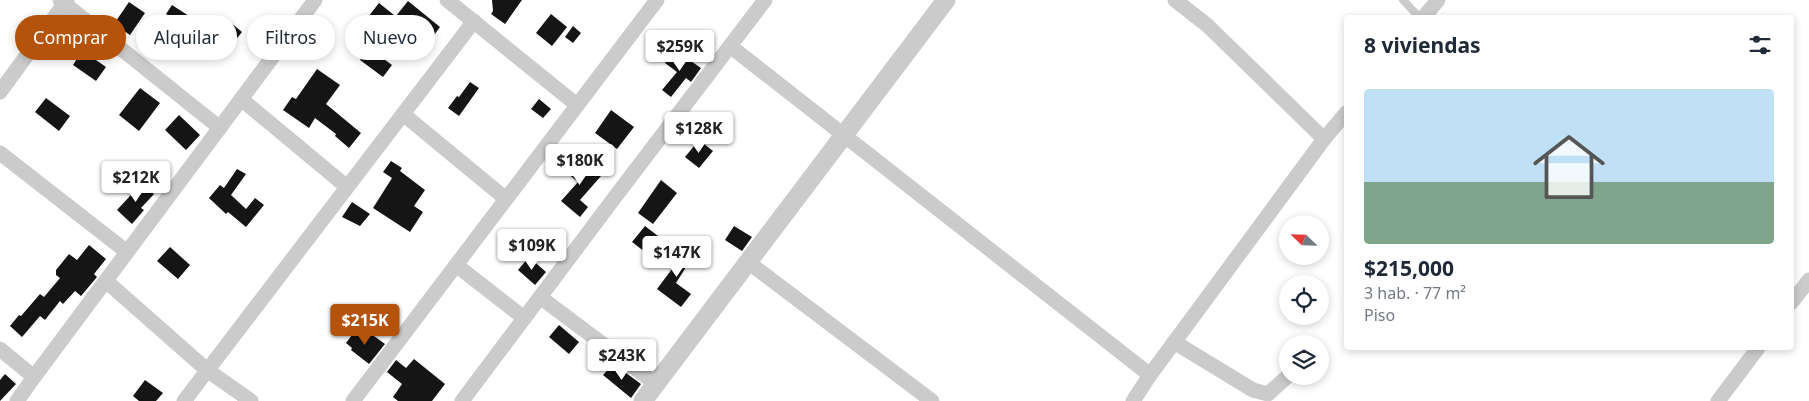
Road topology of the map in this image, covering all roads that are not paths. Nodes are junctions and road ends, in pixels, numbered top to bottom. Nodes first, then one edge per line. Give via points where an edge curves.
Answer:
1 (316, 0) edge
2 (447, 0) edge
3 (657, 0) edge
4 (765, 0) edge
5 (946, 0) edge
6 (1175, 0) edge
7 (1403, 0) edge
8 (1438, 0) edge
9 (63, 1) edge
10 (1419, 15) edge
11 (1425, 15) edge
12 (474, 21) junction
13 (730, 46) junction
14 (0, 92) edge
15 (241, 99) junction
16 (577, 105) junction
17 (403, 114) junction
18 (1344, 115) edge
19 (220, 128) junction
20 (844, 136) junction
21 (1324, 139) junction
22 (0, 152) edge
23 (347, 187) junction
24 (506, 199) junction
25 (127, 252) junction
26 (748, 262) junction
27 (456, 265) junction
28 (1809, 280) edge
29 (106, 281) junction
30 (540, 297) junction
31 (1794, 299) edge
32 (524, 318) junction
33 (1174, 342) junction
34 (0, 349) edge
35 (1756, 350) edge
36 (207, 370) junction
37 (1150, 375) junction
38 (34, 377) junction
39 (656, 384) junction
40 (1279, 384) edge
41 (17, 401) edge
42 (184, 401) edge
43 (251, 401) edge
44 (352, 401) edge
45 (462, 401) edge
46 (643, 401) edge
47 (932, 401) edge
48 (1133, 401) edge
49 (1718, 401) edge

1 - 15 street
2 - 12 street
3 - 16 street
4 - 13 street
5 - 20 street
6 - 21 street via 1207,26
7 - 10 lane
8 - 11 street
9 - 14 street
9 - 19 street
12 - 16 street
12 - 17 street
13 - 20 street
13 - 30 street
15 - 19 street
15 - 23 street
16 - 24 street
17 - 23 street
17 - 24 street
18 - 21 street
19 - 25 street
20 - 26 street
20 - 37 street
21 - 33 street
22 - 25 street
23 - 36 street
24 - 27 street
25 - 29 street
26 - 39 street
26 - 47 street
27 - 32 street
27 - 44 street
28 - 31 street
29 - 36 street
29 - 38 street
30 - 32 street
30 - 39 street
32 - 45 street
33 - 37 street
33 - 40 street via 1253,390 1268,394
34 - 38 street
35 - 49 street
36 - 42 street
36 - 43 street
37 - 48 street
38 - 41 street
39 - 46 street

